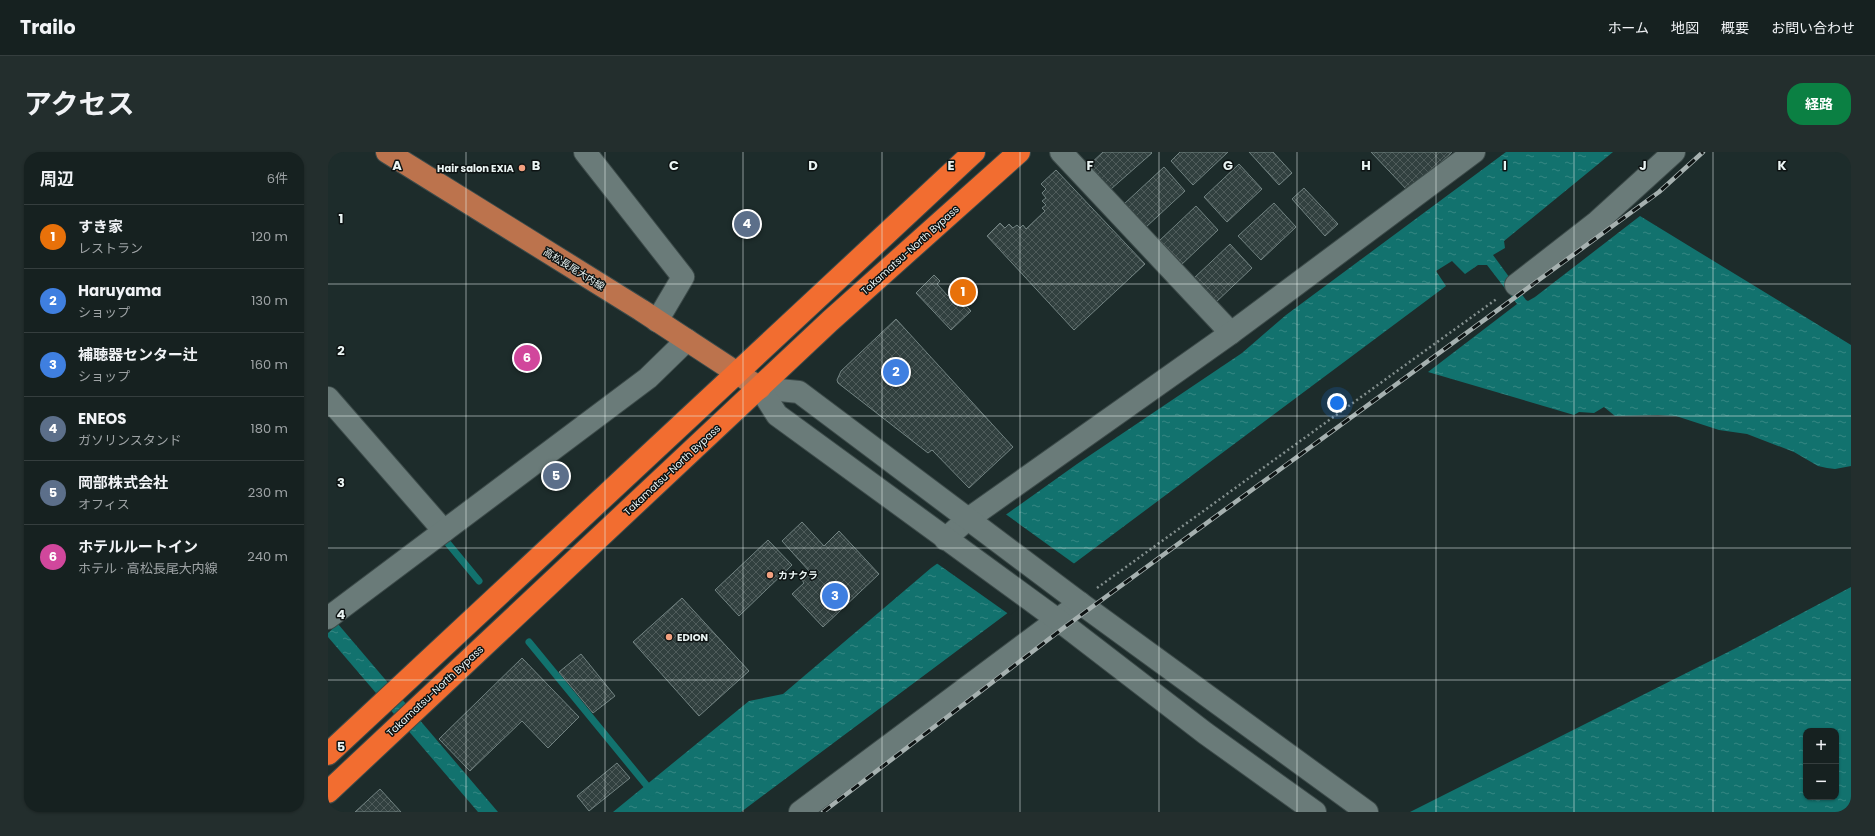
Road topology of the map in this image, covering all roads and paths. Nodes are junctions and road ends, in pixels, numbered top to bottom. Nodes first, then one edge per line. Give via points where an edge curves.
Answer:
1 (387, 152) edge
2 (585, 152) edge
3 (974, 152) edge
4 (1019, 152) edge
5 (1061, 152) edge
6 (1474, 152) edge
7 (1674, 152) edge
8 (1516, 285) joint
9 (657, 321) junction
10 (1231, 333) junction
11 (687, 340) junction
12 (737, 373) junction
13 (760, 388) junction
14 (328, 398) edge
15 (973, 523) junction
16 (444, 531) junction
17 (949, 542) junction
18 (1080, 603) junction
19 (328, 618) edge
20 (1057, 620) junction
21 (328, 754) edge
22 (328, 792) edge
23 (800, 812) edge
24 (1315, 812) edge
25 (1367, 812) edge

1 - 9 main road, 高松長尾大内線
2 - 9 street via 683,277
3 - 12 highway
4 - 13 highway, Takamatsu-North Bypass via 826,325
5 - 10 street
6 - 10 street
7 - 8 street via 1597,222
8 - 18 path
9 - 11 main road, 高松長尾大内線
10 - 15 street
11 - 12 main road, 高松長尾大内線
11 - 16 street via 648,378
12 - 13 main road, 高松長尾大内線
12 - 21 highway
13 - 15 street via 799,392
13 - 17 street via 777,415
13 - 22 highway, Takamatsu-North Bypass
14 - 16 street
15 - 17 street
15 - 18 street
16 - 19 street
17 - 20 street
18 - 20 street
18 - 25 street
20 - 23 street
20 - 24 street via 1205,733

